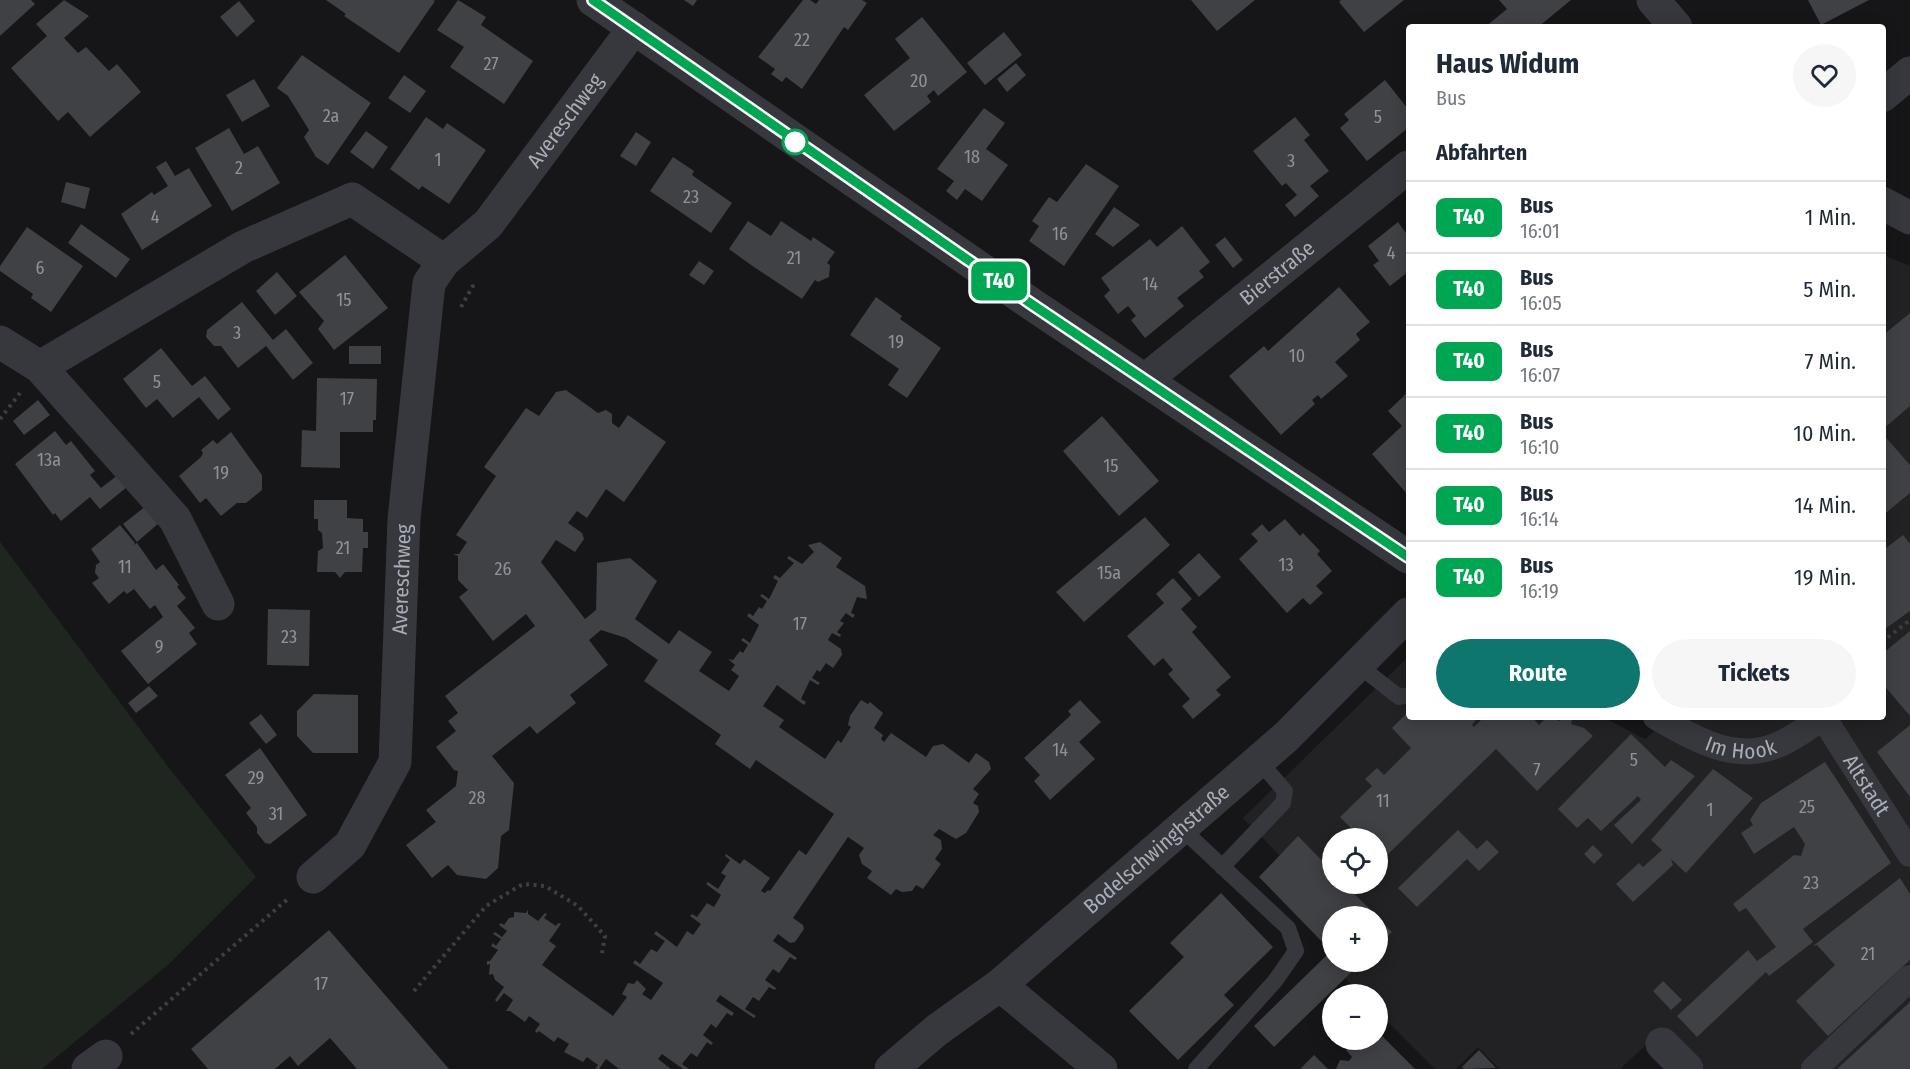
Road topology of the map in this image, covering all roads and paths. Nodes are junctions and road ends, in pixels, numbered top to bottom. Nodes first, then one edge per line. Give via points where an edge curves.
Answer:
1 (592, 0) edge
2 (1653, 0) edge
3 (1673, 24) edge
4 (634, 28) junction
5 (1910, 73) edge
6 (1886, 93) edge
7 (1406, 169) edge
8 (1886, 205) edge
9 (1910, 218) edge
10 (444, 261) junction
11 (0, 342) edge
12 (40, 367) junction
13 (1145, 380) junction
14 (1406, 556) edge
15 (218, 604) dead end
16 (1406, 616) edge
17 (1910, 620) edge
18 (1886, 639) edge
19 (1358, 665) junction
20 (1406, 695) edge
21 (1662, 720) edge
22 (1818, 720) edge
23 (1825, 720) edge
24 (1259, 760) junction
25 (1181, 828) junction
26 (1910, 854) edge
27 (1222, 867) junction
28 (313, 878) joint
29 (602, 953) dead end
30 (1910, 978) edge
31 (1000, 985) junction
32 (414, 991) dead end
33 (1662, 1044) dead end
34 (97, 1062) edge
35 (891, 1069) edge
36 (1101, 1069) edge
37 (1196, 1069) edge
38 (1688, 1069) edge
39 (1815, 1069) edge

1 - 4 street
2 - 3 street
4 - 10 street, Avereschweg via 488,224
4 - 13 street
5 - 6 street
7 - 13 street, Bierstraße
8 - 9 street
10 - 12 street via 352,200 243,247
10 - 28 street, Avereschweg via 429,283 404,519 395,762 350,845
11 - 12 street
12 - 15 street via 175,519
13 - 14 street
16 - 19 street, Bodelschwinghstraße
17 - 18 path
19 - 20 lane via 1399,697
19 - 24 street, Bodelschwinghstraße
21 - 22 street, Im Hook via 1701,741 1727,750 1754,753 1776,746
23 - 26 street, Altstadt
24 - 25 street, Bodelschwinghstraße
24 - 27 lane via 1285,791 1283,803
25 - 27 lane
25 - 31 street, Bodelschwinghstraße
27 - 37 lane via 1287,928 1296,951 1275,981
28 - 34 path
29 - 32 path via 605,936 578,906 546,886 523,884 486,906
30 - 39 street
31 - 35 street, Bodelschwinghstraße
31 - 36 street
33 - 38 street

